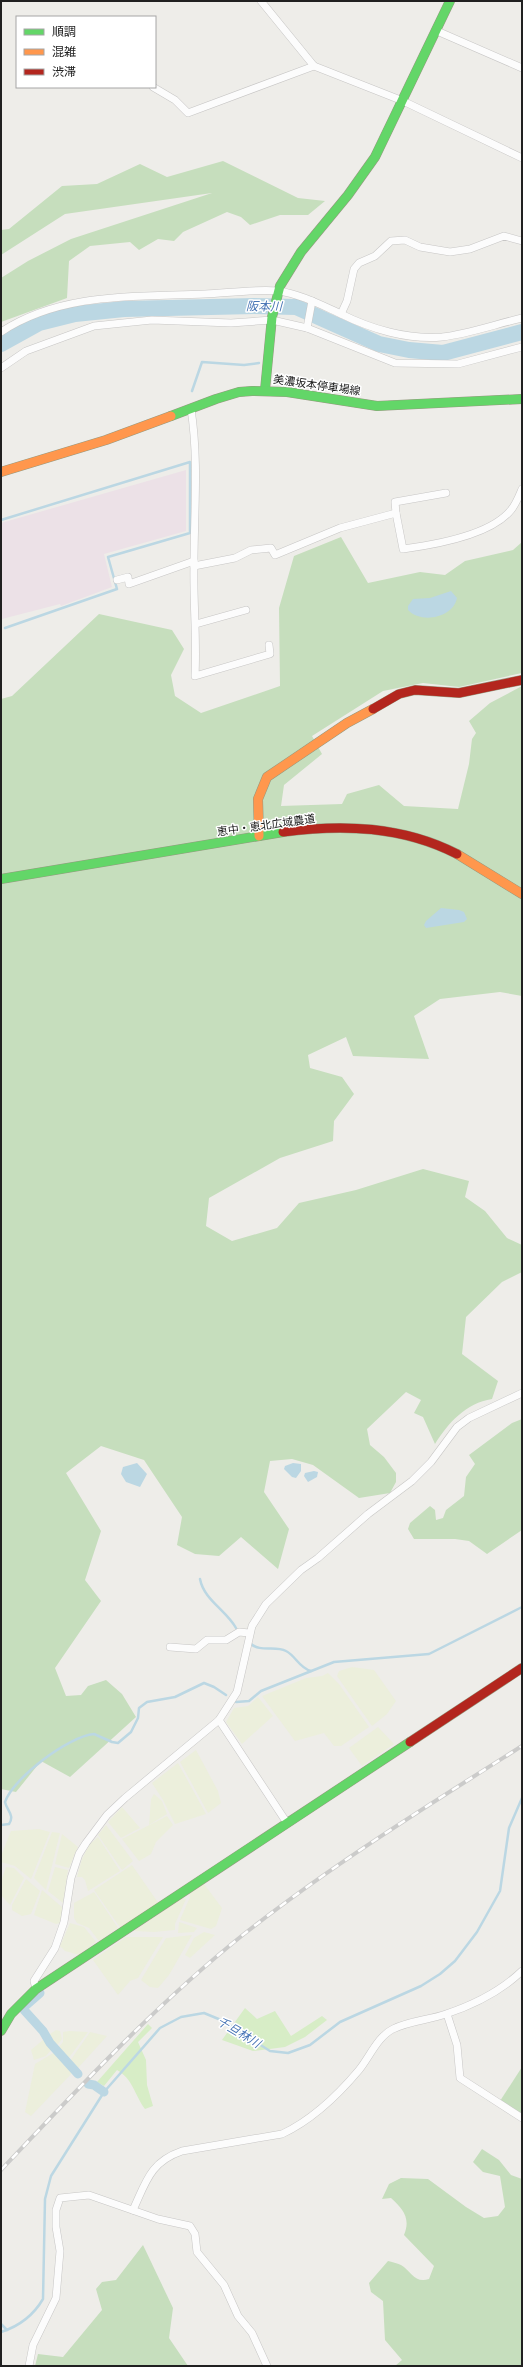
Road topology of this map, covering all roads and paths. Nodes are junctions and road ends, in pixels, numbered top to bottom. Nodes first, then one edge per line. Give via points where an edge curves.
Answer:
1 (261, 1) edge
2 (450, 1) edge
3 (436, 31) junction
4 (314, 66) junction
5 (522, 68) edge
6 (155, 88) edge
7 (403, 101) junction
8 (522, 158) edge
9 (522, 241) edge
10 (277, 294) junction
11 (312, 301) junction
12 (341, 314) junction
13 (272, 318) junction
14 (522, 318) edge
15 (307, 328) junction
16 (1, 332) edge
17 (522, 347) edge
18 (1, 368) edge
19 (265, 390) junction
20 (522, 399) edge
21 (191, 409) junction
22 (1, 472) edge
23 (522, 489) edge
24 (446, 493) dead end
25 (396, 513) junction
26 (194, 563) junction
27 (117, 580) dead end
28 (246, 610) dead end
29 (196, 624) junction
30 (269, 645) dead end
31 (522, 680) edge
32 (260, 836) junction
33 (1, 879) edge
34 (522, 894) edge
35 (522, 1393) edge
36 (249, 1633) junction
37 (170, 1647) dead end
38 (522, 1668) edge
39 (219, 1720) junction
40 (288, 1823) junction
41 (522, 1971) edge
42 (36, 1989) junction
43 (447, 2014) junction
44 (1, 2031) edge
45 (522, 2118) edge
46 (132, 2210) junction
47 (29, 2366) edge
48 (266, 2366) edge

1 - 4 street
2 - 3 street
3 - 5 street
3 - 7 street
4 - 6 street via 188,113 175,100
4 - 7 street
7 - 8 street
7 - 10 street via 376,157 301,252 287,272
9 - 12 street via 504,236 470,249 450,252 420,248 398,239 391,241 375,256 358,263 354,269 348,301
10 - 11 street
10 - 13 street
10 - 16 street via 92,299 57,306 15,323
11 - 12 street
11 - 15 street
12 - 14 street via 368,326 424,337 442,337
13 - 15 street
13 - 18 street via 231,323 152,320 94,326 26,351
13 - 19 street
15 - 17 street via 395,363 458,364
19 - 20 street, 美濃坂本停車場線 via 377,406
19 - 21 street, 美濃坂本停車場線 via 230,394
21 - 22 street, 美濃坂本停車場線 via 106,440
21 - 26 street via 196,497
23 - 25 street via 511,511 491,525 466,535 421,546 403,549
24 - 25 street via 395,502
25 - 26 street via 340,528 275,555 271,548 251,550 235,558
26 - 27 street via 129,584 128,577
26 - 29 street
28 - 29 street
29 - 30 street via 195,676 270,654
31 - 32 street via 459,693 415,690 399,694 369,709 267,777 259,791 256,805
32 - 33 street, 恵中・恵北広域農道
32 - 34 street, 恵中・恵北広域農道 via 349,826 378,828 432,842
35 - 36 street via 469,1418 457,1427 412,1481 368,1514 284,1585 256,1617
36 - 37 street via 239,1632 226,1640 207,1640 196,1649
36 - 39 street via 245,1664 237,1692
38 - 40 street
39 - 40 street
39 - 42 street via 125,1798 107,1815 86,1843 79,1854 71,1878 64,1922 55,1948 34,1981
40 - 42 street
41 - 43 street via 502,1987
42 - 44 street via 11,2014
43 - 45 street via 457,2045 460,2078
43 - 46 street via 393,2029 384,2036 358,2070 328,2102 295,2128 282,2134 182,2151 167,2157 149,2174
46 - 47 street via 89,2195 60,2198 56,2210 60,2251 56,2298 38,2332
46 - 48 street via 190,2226 197,2252 224,2285 238,2316 252,2334

